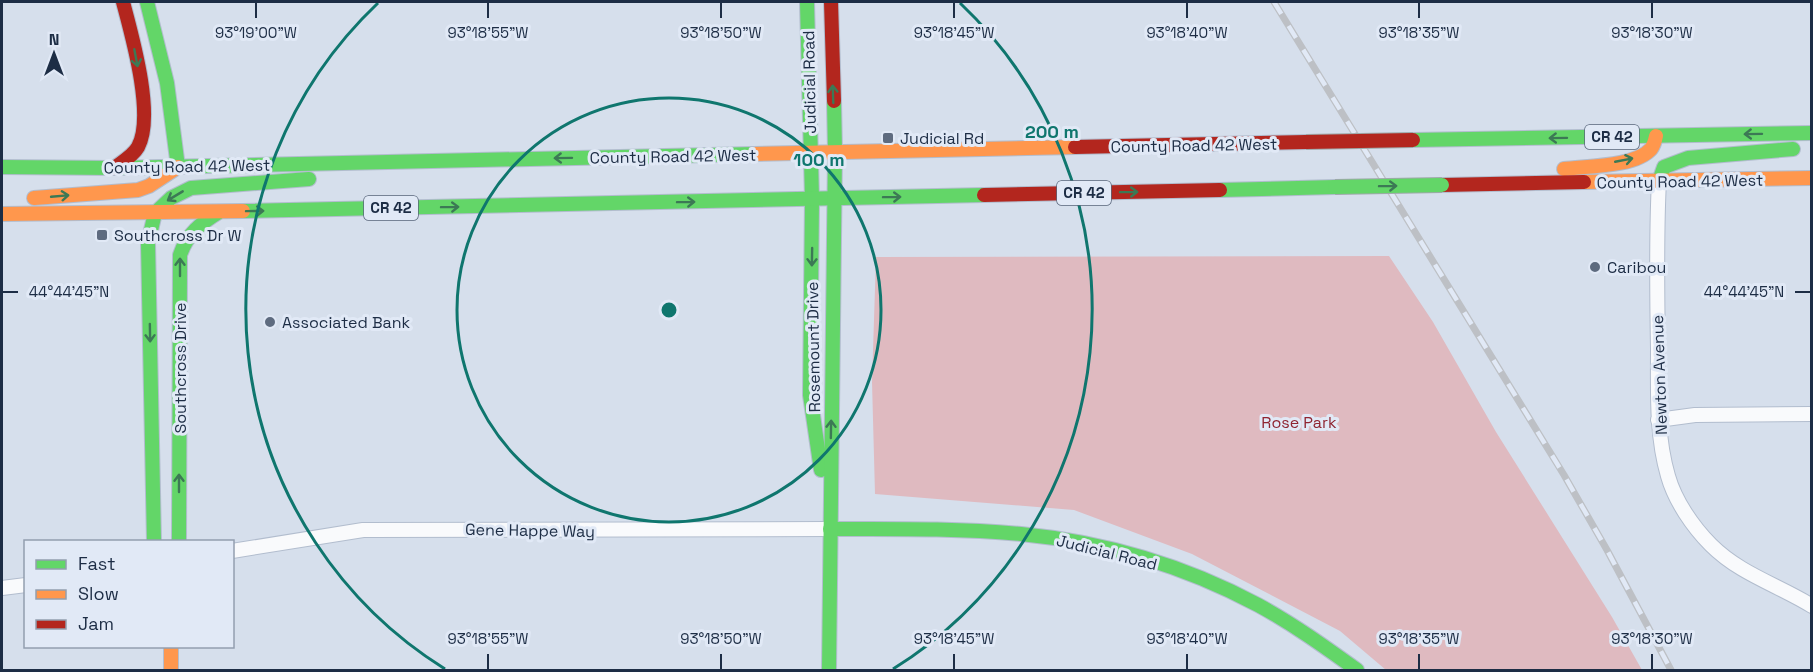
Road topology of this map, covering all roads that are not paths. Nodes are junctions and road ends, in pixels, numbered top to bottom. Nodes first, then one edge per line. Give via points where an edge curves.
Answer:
1 (123, 2) edge
2 (147, 2) edge
3 (807, 2) edge
4 (831, 2) edge
5 (1812, 133) edge
6 (1656, 136) junction
7 (1803, 148) dead end
8 (835, 152) junction
9 (811, 153) junction
10 (376, 163) junction
11 (2, 166) edge
12 (178, 167) junction
13 (114, 168) junction
14 (1812, 178) edge
15 (1659, 181) junction
16 (1442, 185) junction
17 (812, 199) junction
18 (834, 199) junction
19 (2, 203) edge
20 (219, 212) junction
21 (155, 213) junction
22 (2, 214) edge
23 (1812, 414) edge
24 (1658, 420) junction
25 (830, 529) junction
26 (154, 540) edge
27 (179, 540) edge
28 (234, 551) edge
29 (24, 585) edge
30 (2, 588) edge
31 (1812, 606) edge
32 (171, 648) edge
33 (171, 670) edge
34 (829, 670) edge
35 (1357, 670) edge

1 -> 13 main road via 141,84 143,136 138,148
2 - 12 main road via 158,36
3 - 9 main road, Judicial Road
8 -> 4 main road, Judicial Road
5 -> 6 main road, County Road 42 West / CR 42
6 -> 8 main road, County Road 42 West / CR 42, bridge
16 -> 6 main road via 1627,161 1648,152
7 - 15 main road via 1688,158 1664,167
8 - 9 main road, County Road 42 West / CR 42
8 - 18 main road, Judicial Road
9 -> 10 main road, County Road 42 West / CR 42
9 - 17 main road, Judicial Road
10 - 12 main road, County Road 42 West / CR 42
10 -> 21 main road via 303,181 191,188 167,200
11 - 13 main road, County Road 42 West / CR 42
12 - 13 main road, County Road 42 West / CR 42
19 -> 12 main road via 138,190
14 - 15 main road, County Road 42 West / CR 42
15 - 16 main road, County Road 42 West / CR 42
15 - 24 street, Newton Avenue
18 -> 16 main road, County Road 42 West / CR 42, bridge
17 - 18 main road, County Road 42 West / CR 42
20 -> 17 main road, County Road 42 West / CR 42
17 -> 25 main road, Rosemount Drive via 810,395
25 -> 18 main road, Rosemount Drive
20 - 21 main road, County Road 42 West / CR 42
27 -> 20 main road, Southcross Drive via 180,255 183,242 195,227
21 - 22 main road, County Road 42 West / CR 42
21 -> 26 main road, Southcross Drive via 148,243
23 - 24 street via 1695,415
24 - 31 street, Newton Avenue via 1669,479 1694,524 1711,545 1733,564
25 - 28 street, Gene Happe Way via 363,531
25 - 34 main road, Rosemount Drive
25 - 35 main road, Judicial Road via 973,530 1073,541 1126,554 1204,581 1282,618
29 - 30 street
32 - 33 main road

